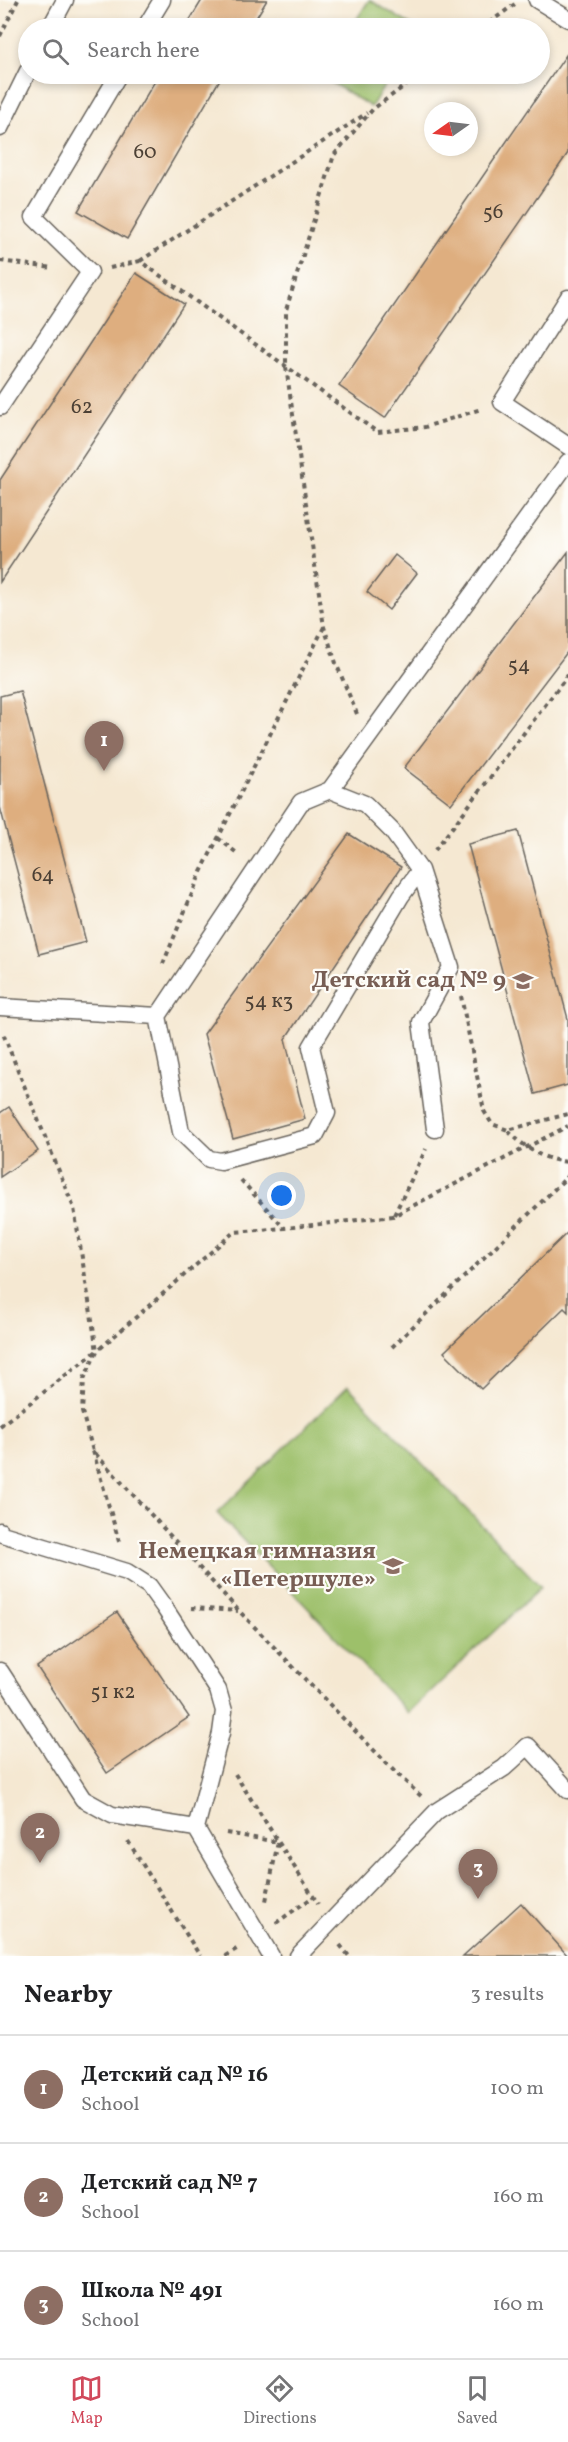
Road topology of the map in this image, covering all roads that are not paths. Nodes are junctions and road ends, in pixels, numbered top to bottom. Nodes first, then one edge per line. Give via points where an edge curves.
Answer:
1 (64, 0) edge
2 (162, 0) edge
3 (537, 0) edge
4 (55, 18) edge
5 (151, 18) edge
6 (568, 20) edge
7 (22, 84) edge
8 (112, 84) edge
9 (0, 128) edge
10 (568, 298) edge
11 (0, 407) edge
12 (568, 446) edge
13 (568, 462) edge
14 (330, 790) junction
15 (420, 870) junction
16 (0, 1007) edge
17 (158, 1016) junction
18 (435, 1129) road end
19 (1, 1537) edge
20 (0, 1671) edge
21 (568, 1790) edge
22 (196, 1828) junction
23 (271, 1956) edge
24 (298, 1956) edge

1 - 4 lane
2 - 5 lane
3 - 6 lane
7 - 9 lane
8 - 11 lane via 34,217 90,272
10 - 12 lane via 502,402
13 - 14 lane
14 - 15 lane via 365,804 392,831
14 - 17 lane via 301,802
15 - 17 lane via 311,1047 327,1113 315,1136 221,1161 209,1159 181,1132
15 - 18 lane via 451,967 421,1022
16 - 17 lane
19 - 22 lane via 128,1572 149,1586 164,1607 218,1690 224,1711
20 - 22 lane via 83,1799 112,1815
21 - 24 lane via 528,1746 504,1768 437,1811
22 - 23 lane

